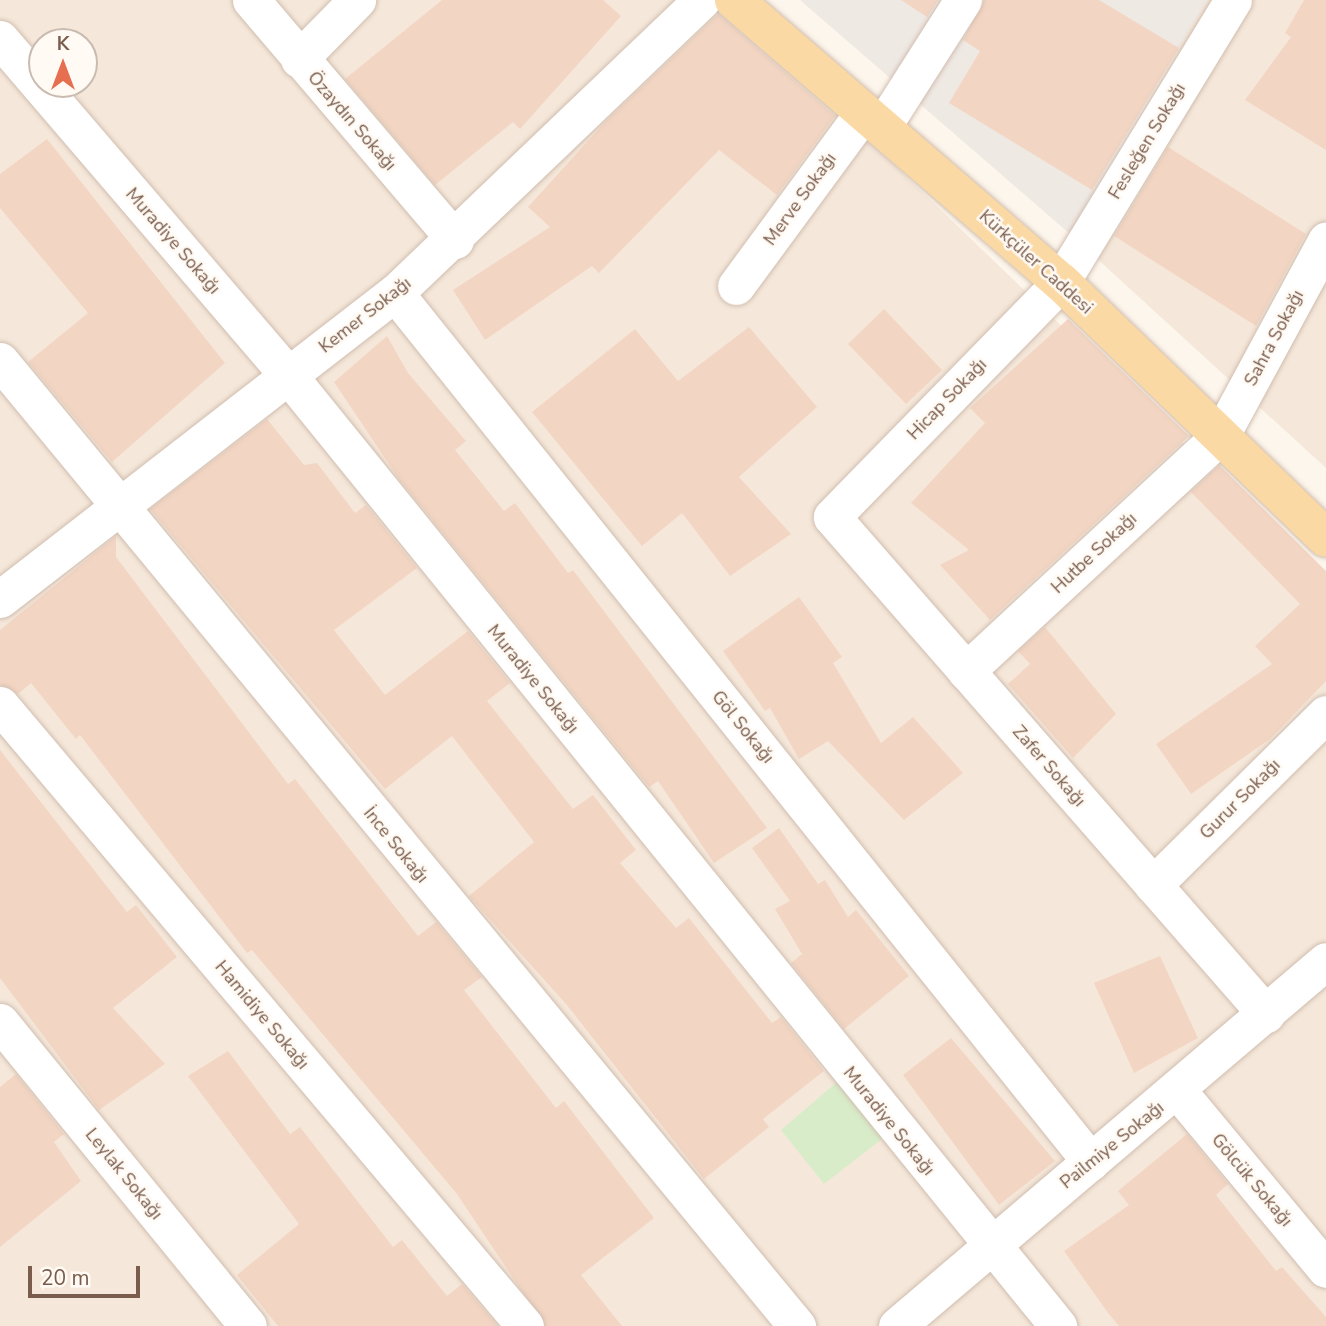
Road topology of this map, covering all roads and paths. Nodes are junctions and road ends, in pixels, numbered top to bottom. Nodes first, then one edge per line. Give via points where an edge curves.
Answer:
1 (251, 0) edge
2 (357, 0) edge
3 (702, 0) edge
4 (963, 0) edge
5 (1233, 0) edge
6 (753, 6) edge
7 (0, 39) edge
8 (299, 59) junction
9 (873, 119) junction
10 (454, 240) junction
11 (1326, 241) edge
12 (1061, 282) junction
13 (736, 286) dead end
14 (396, 293) junction
15 (0, 361) edge
16 (288, 375) junction
17 (1221, 435) junction
18 (120, 507) junction
19 (832, 517) joint
20 (1326, 538) edge
21 (0, 599) edge
22 (966, 671) junction
23 (0, 705) edge
24 (1326, 714) edge
25 (1153, 885) junction
26 (1326, 961) edge
27 (1266, 1014) junction
28 (0, 1022) edge
29 (1178, 1091) junction
30 (1091, 1162) junction
31 (989, 1246) junction
32 (1326, 1269) edge
33 (248, 1326) edge
34 (525, 1326) edge
35 (797, 1326) edge
36 (897, 1326) edge
37 (1058, 1326) edge

1 - 8 street, Özaydın Sokağı
2 - 8 street
3 - 10 street, Kemer Sokağı
4 - 9 street, Merve Sokağı
5 - 12 street, Fesleğen Sokağı
6 - 9 main road, Kürkçüler Caddesi
7 - 16 street, Muradiye Sokağı
8 - 10 street, Özaydın Sokağı
9 - 12 main road, Kürkçüler Caddesi
9 - 13 street, Merve Sokağı
10 - 14 street, Kemer Sokağı
11 - 17 street, Sahra Sokağı
12 - 17 main road, Kürkçüler Caddesi
12 - 19 street, Hicap Sokağı
14 - 16 street, Kemer Sokağı
14 - 30 street, Göl Sokağı
15 - 18 street, İnce Sokağı
16 - 18 street, Kemer Sokağı
16 - 31 street, Muradiye Sokağı
17 - 20 main road, Kürkçüler Caddesi
17 - 22 street, Hutbe Sokağı
18 - 21 street, Kemer Sokağı
18 - 35 street, İnce Sokağı
19 - 22 street, Zafer Sokağı
22 - 25 street, Zafer Sokağı
23 - 34 street, Hamidiye Sokağı
24 - 25 street, Gurur Sokağı
25 - 27 street, Zafer Sokağı
26 - 27 street, Pailmiye Sokağı
27 - 29 street, Pailmiye Sokağı
28 - 33 street, Leylak Sokağı
29 - 30 street, Pailmiye Sokağı
29 - 32 street, Gölcük Sokağı
30 - 31 street, Pailmiye Sokağı
31 - 36 street, Pailmiye Sokağı
31 - 37 street, Muradiye Sokağı

